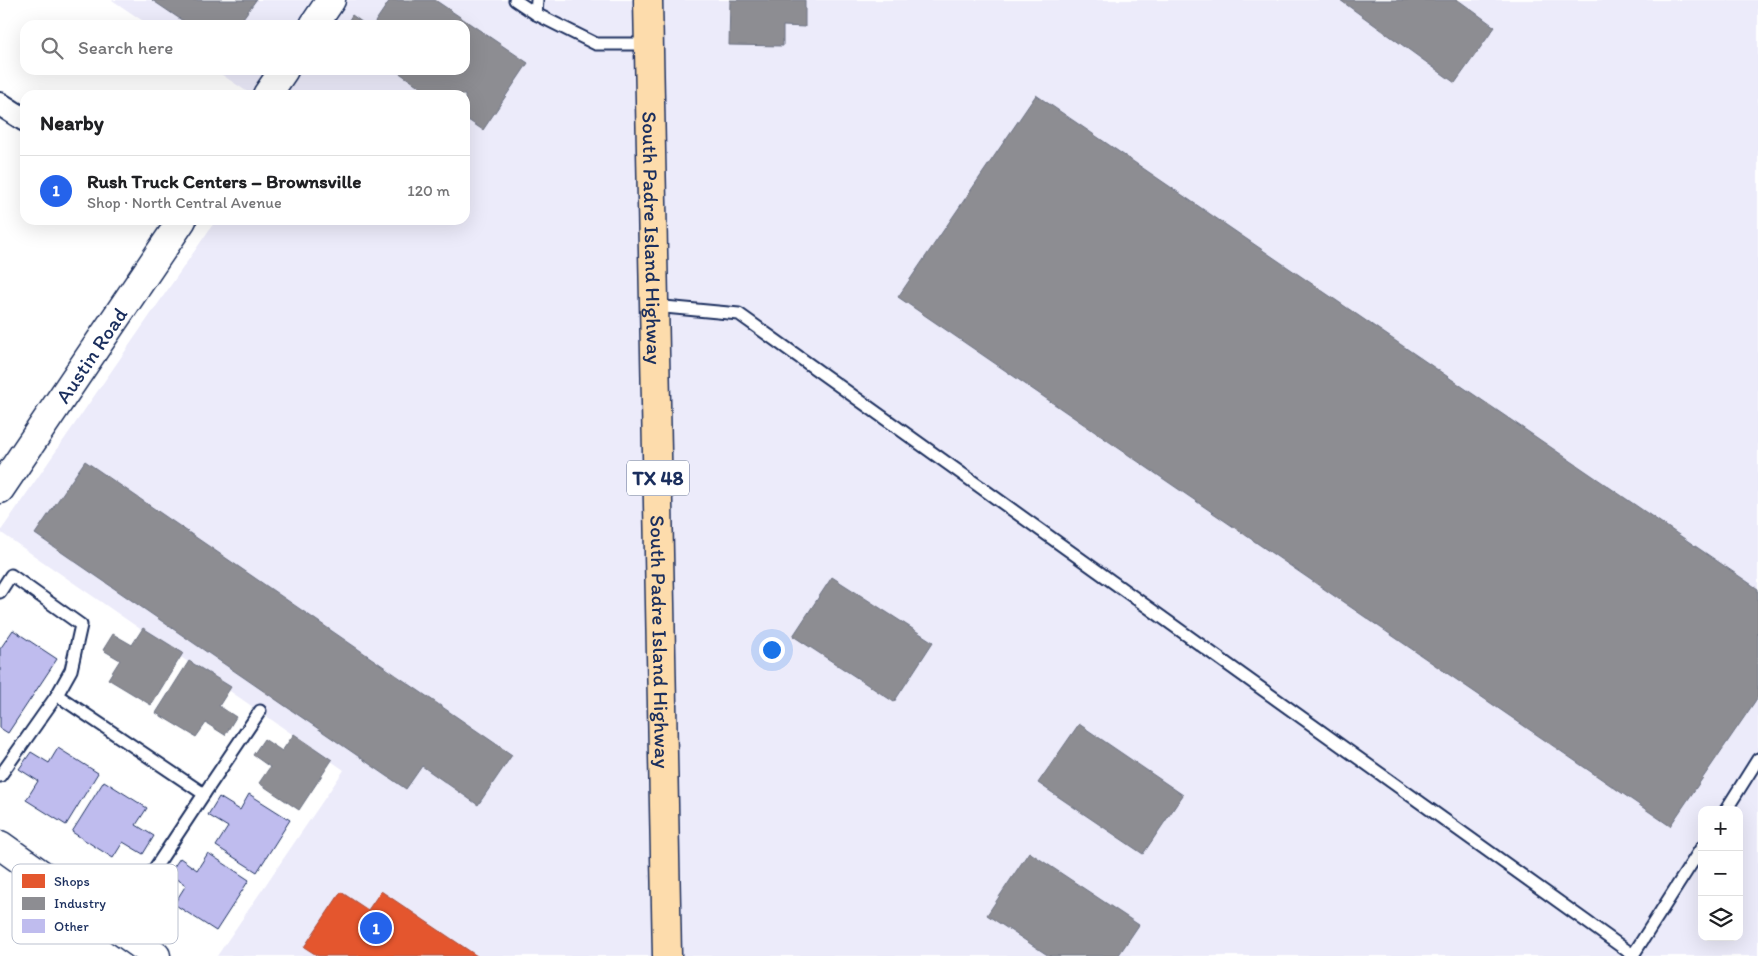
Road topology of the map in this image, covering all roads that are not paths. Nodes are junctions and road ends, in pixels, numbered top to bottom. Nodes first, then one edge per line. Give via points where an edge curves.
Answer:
1 (331, 0) edge
2 (515, 0) edge
3 (537, 0) edge
4 (648, 0) edge
5 (536, 14) junction
6 (317, 20) edge
7 (648, 44) junction
8 (280, 75) edge
9 (270, 90) edge
10 (0, 104) edge
11 (20, 117) edge
12 (175, 225) edge
13 (654, 306) junction
14 (0, 489) edge
15 (0, 592) edge
16 (57, 695) junction
17 (260, 711) dead end
18 (1758, 759) edge
19 (0, 776) edge
20 (204, 794) junction
21 (1729, 806) edge
22 (0, 845) edge
23 (1699, 851) edge
24 (27, 864) edge
25 (158, 864) edge
26 (139, 944) edge
27 (156, 956) edge
28 (667, 956) edge

1 - 6 street
2 - 5 lane
3 - 5 lane
4 - 7 main road, South Padre Island Highway / TX 48
5 - 7 lane via 596,44
7 - 13 main road, South Padre Island Highway / TX 48
8 - 9 street
10 - 11 street
12 - 14 street, Austin Road
13 - 23 lane via 739,314 1633,955
13 - 28 main road, South Padre Island Highway / TX 48
15 - 16 lane via 11,575 81,626 71,670
16 - 19 lane
16 - 20 lane
17 - 20 lane
18 - 21 lane
20 - 25 lane
22 - 24 street
26 - 27 street

